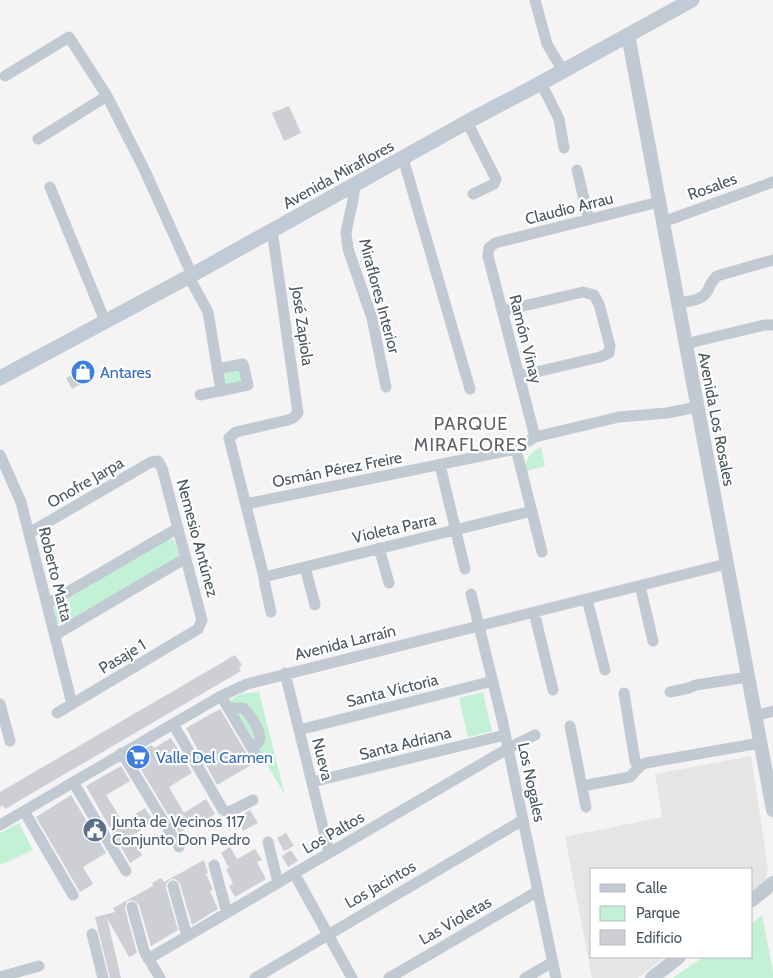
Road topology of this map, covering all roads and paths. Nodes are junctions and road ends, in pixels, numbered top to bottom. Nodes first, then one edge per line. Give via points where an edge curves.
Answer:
1 (535, 0) edge
2 (692, 0) edge
3 (628, 35) junction
4 (563, 71) junction
5 (5, 76) dead end
6 (541, 83) junction
7 (107, 96) junction
8 (467, 122) junction
9 (38, 140) dead end
10 (564, 148) dead end
11 (403, 158) junction
12 (576, 170) dead end
13 (773, 182) edge
14 (355, 184) junction
15 (50, 187) dead end
16 (473, 194) dead end
17 (659, 202) junction
18 (589, 220) junction
19 (663, 222) junction
20 (272, 230) junction
21 (489, 248) joint
22 (773, 260) edge
23 (190, 276) junction
24 (678, 303) junction
25 (502, 311) junction
26 (105, 321) junction
27 (773, 325) edge
28 (685, 344) junction
29 (217, 369) junction
30 (519, 376) junction
31 (0, 378) edge
32 (386, 386) dead end
33 (470, 389) dead end
34 (221, 391) junction
35 (200, 395) dead end
36 (697, 407) junction
37 (535, 437) junction
38 (516, 449) junction
39 (0, 455) edge
40 (158, 461) joint
41 (440, 465) junction
42 (246, 504) junction
43 (532, 511) junction
44 (178, 528) junction
45 (455, 530) junction
46 (29, 533) junction
47 (379, 548) junction
48 (542, 552) dead end
49 (186, 558) junction
50 (726, 564) junction
51 (305, 566) junction
52 (464, 569) dead end
53 (264, 577) junction
54 (389, 583) dead end
55 (640, 586) junction
56 (471, 594) dead end
57 (588, 599) junction
58 (47, 604) junction
59 (315, 604) dead end
60 (271, 612) dead end
61 (534, 612) junction
62 (202, 625) joint
63 (479, 625) junction
64 (55, 635) junction
65 (653, 641) dead end
66 (605, 670) dead end
67 (285, 673) junction
68 (748, 677) junction
69 (493, 681) junction
70 (553, 690) dead end
71 (670, 692) dead end
72 (624, 693) dead end
73 (221, 696) junction
74 (0, 704) edge
75 (72, 704) junction
76 (773, 710) edge
77 (57, 713) dead end
78 (755, 716) junction
79 (172, 724) junction
80 (570, 726) dead end
81 (299, 730) junction
82 (505, 735) junction
83 (535, 735) dead end
84 (10, 741) dead end
85 (760, 743) junction
86 (508, 749) junction
87 (122, 753) junction
88 (259, 760) dead end
89 (638, 768) junction
90 (74, 782) junction
91 (312, 782) junction
92 (582, 786) junction
93 (253, 800) dead end
94 (586, 807) dead end
95 (773, 810) edge
96 (24, 811) junction
97 (523, 820) junction
98 (0, 824) edge
99 (268, 842) dead end
100 (178, 847) dead end
101 (329, 852) junction
102 (214, 865) dead end
103 (126, 871) dead end
104 (294, 873) junction
105 (278, 883) junction
106 (174, 886) dead end
107 (770, 889) edge
108 (538, 891) junction
109 (73, 895) dead end
110 (753, 899) edge
111 (132, 908) dead end
112 (227, 913) junction
113 (92, 934) dead end
114 (328, 934) junction
115 (187, 936) junction
116 (678, 958) edge
117 (148, 959) junction
118 (553, 962) junction
119 (39, 966) dead end
120 (0, 976) edge
121 (104, 978) edge
122 (160, 978) edge
123 (255, 978) edge
124 (352, 978) edge
125 (389, 978) edge
126 (526, 978) edge
127 (556, 978) edge
128 (652, 978) edge

1 - 4 street via 547,44
2 - 3 main road, Avenida Miraflores
3 - 4 main road, Avenida Miraflores
3 - 17 street, Avenida Los Rosales
4 - 6 main road, Avenida Miraflores
5 - 7 street via 70,37
6 - 8 main road, Avenida Miraflores
6 - 10 street via 558,119
7 - 9 street
7 - 23 street via 145,171
8 - 11 main road, Avenida Miraflores
8 - 16 street via 496,177 494,184
11 - 14 main road, Avenida Miraflores
11 - 33 street
12 - 18 street
13 - 19 street, Rosales
14 - 20 main road, Avenida Miraflores
14 - 32 street, Miraflores Interior via 346,239 372,318
15 - 26 street
17 - 18 street, Claudio Arrau
17 - 19 street, Avenida Los Rosales
18 - 21 street, Claudio Arrau via 495,243
19 - 24 street, Avenida Los Rosales
20 - 23 main road, Avenida Miraflores
20 - 42 street, José Zapiola via 299,408 296,416 288,420 231,435 230,443
21 - 25 street, Ramón Vinay via 488,256
22 - 24 street via 717,276 702,298
23 - 26 main road, Avenida Miraflores
23 - 29 street via 208,312
24 - 28 street, Avenida Los Rosales
25 - 30 street, Ramón Vinay
25 - 30 street via 583,292 597,298 610,350 605,356
26 - 31 main road, Avenida Miraflores
27 - 28 street via 764,324
28 - 36 street, Avenida Los Rosales
29 - 34 street
29 - 34 street via 243,364 248,385
30 - 37 street, Ramón Vinay
34 - 35 street
36 - 37 street, Osmán Pérez Freire via 619,417
36 - 50 street, Avenida Los Rosales
37 - 38 street, Osmán Pérez Freire
38 - 41 street, Osmán Pérez Freire
38 - 43 street
39 - 46 street, Roberto Matta via 18,491
40 - 44 street, Nemesio Antúnez via 162,465
40 - 46 street, Onofre Jarpa via 151,462
41 - 42 street, Osmán Pérez Freire
41 - 45 street
42 - 53 street
43 - 45 street, Violeta Parra
43 - 48 street
44 - 49 street, Nemesio Antúnez
44 - 58 street
45 - 47 street, Violeta Parra
45 - 52 street
46 - 58 street, Roberto Matta
47 - 51 street, Violeta Parra
47 - 54 street
49 - 62 street, Nemesio Antúnez
49 - 64 street
50 - 55 street, Avenida Larraín
50 - 68 street, Avenida Los Rosales
51 - 53 street, Violeta Parra
51 - 59 street
53 - 60 street
55 - 57 street, Avenida Larraín
55 - 65 street
56 - 63 street, Los Nogales
57 - 61 street, Avenida Larraín
57 - 66 street
58 - 64 street, Roberto Matta
61 - 63 street, Avenida Larraín
61 - 70 street
62 - 75 street, Pasaje 1
63 - 67 street, Avenida Larraín
63 - 69 street, Los Nogales
64 - 75 street, Roberto Matta
67 - 73 street, Avenida Larraín
67 - 81 street, Nueva
68 - 71 street via 696,684
68 - 78 street, Avenida Los Rosales
69 - 81 street, Santa Victoria
69 - 82 street, Los Nogales
72 - 89 street
73 - 79 street, Avenida Larraín
73 - 88 street
74 - 84 street
75 - 77 street, Pasaje 1
76 - 78 street
78 - 85 street, Avenida Los Rosales
79 - 87 street, Avenida Larraín
79 - 93 street via 223,810 228,812
80 - 92 street
81 - 91 street, Nueva
82 - 86 street, Los Nogales
82 - 91 street, Santa Adriana
83 - 86 street, Los Paltos
85 - 89 street via 646,763
85 - 95 street, Avenida Los Rosales
86 - 97 street, Los Nogales
86 - 101 street, Los Paltos
87 - 90 street, Avenida Larraín
87 - 100 street
89 - 92 street via 630,777
90 - 96 street, Avenida Larraín
90 - 103 street
91 - 101 street, Nueva
92 - 94 street
96 - 98 street, Avenida Larraín
96 - 109 street
97 - 108 street, Los Nogales
97 - 114 street, Los Jacintos
99 - 105 street
101 - 104 street, Los Paltos
102 - 112 street
104 - 105 street, Los Paltos
104 - 114 street
105 - 112 street, Los Paltos
106 - 115 street
107 - 110 street
108 - 118 street, Los Nogales
108 - 125 street, Las Violetas
111 - 117 street
112 - 115 street, Los Paltos
113 - 121 street
114 - 123 street, Los Jacintos
114 - 124 street
115 - 117 street, Los Paltos
116 - 128 street
117 - 122 street
118 - 126 street
118 - 127 street, Los Nogales
119 - 120 street

